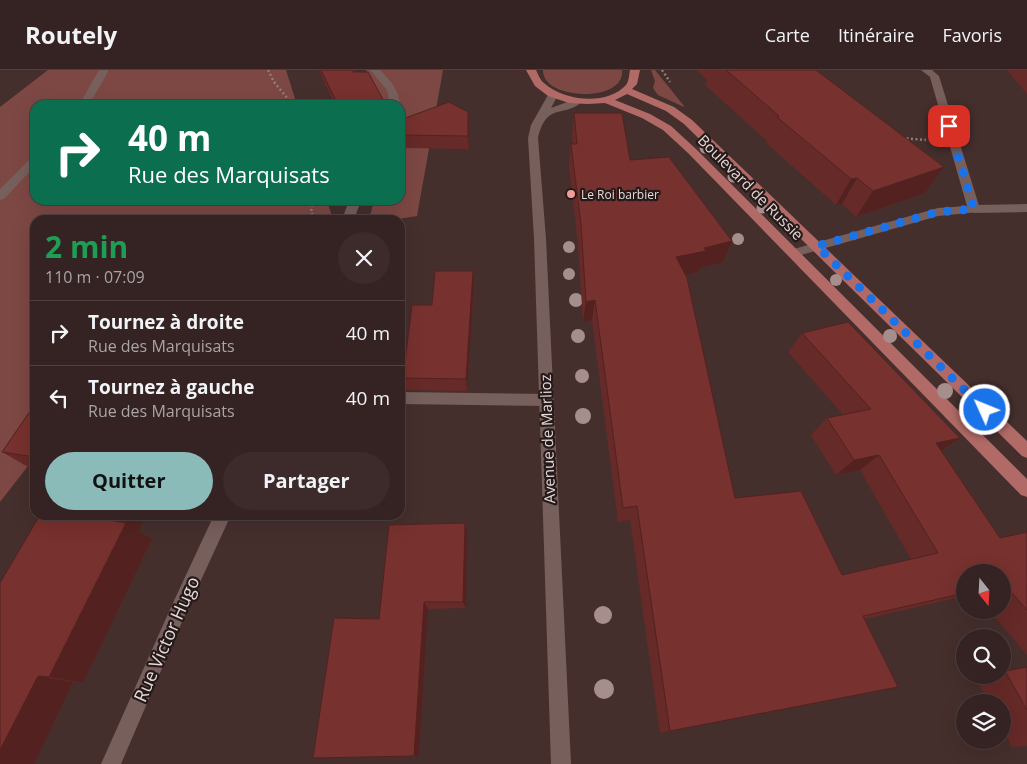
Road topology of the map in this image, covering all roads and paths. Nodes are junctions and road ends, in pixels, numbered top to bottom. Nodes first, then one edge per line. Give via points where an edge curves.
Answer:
1 (104, 70) edge
2 (268, 70) edge
3 (376, 70) edge
4 (531, 70) edge
5 (635, 70) edge
6 (926, 70) edge
7 (627, 90) junction
8 (553, 95) junction
9 (605, 99) junction
10 (88, 100) edge
11 (289, 100) edge
12 (396, 100) edge
13 (578, 101) junction
14 (542, 115) junction
15 (901, 138) edge
16 (954, 143) junction
17 (30, 165) edge
18 (0, 196) edge
19 (1027, 208) edge
20 (974, 209) junction
21 (817, 246) junction
22 (794, 253) junction
23 (405, 398) edge
24 (546, 400) junction
25 (1027, 451) edge
26 (1027, 490) edge
27 (221, 520) edge
28 (111, 764) edge
29 (561, 764) edge

1 - 10 street
2 - 11 path
3 - 12 street
4 - 8 main road via 533,79
5 - 7 main road via 634,81
6 - 16 street via 934,76
7 - 9 main road
7 - 21 main road, Boulevard de Russie via 670,109 688,122
8 - 13 main road
8 - 14 street, Avenue de Marlioz
9 - 13 main road
9 - 22 main road, Boulevard de Russie via 667,128
13 - 14 street
14 - 24 street, Avenue de Marlioz via 533,138
15 - 16 path
16 - 20 street
17 - 18 street
19 - 20 street
20 - 21 street via 938,212
21 - 22 street
21 - 25 main road, Boulevard de Russie
22 - 26 main road, Boulevard de Russie
23 - 24 street
24 - 29 street, Avenue de Marlioz
27 - 28 street, Rue Victor Hugo

